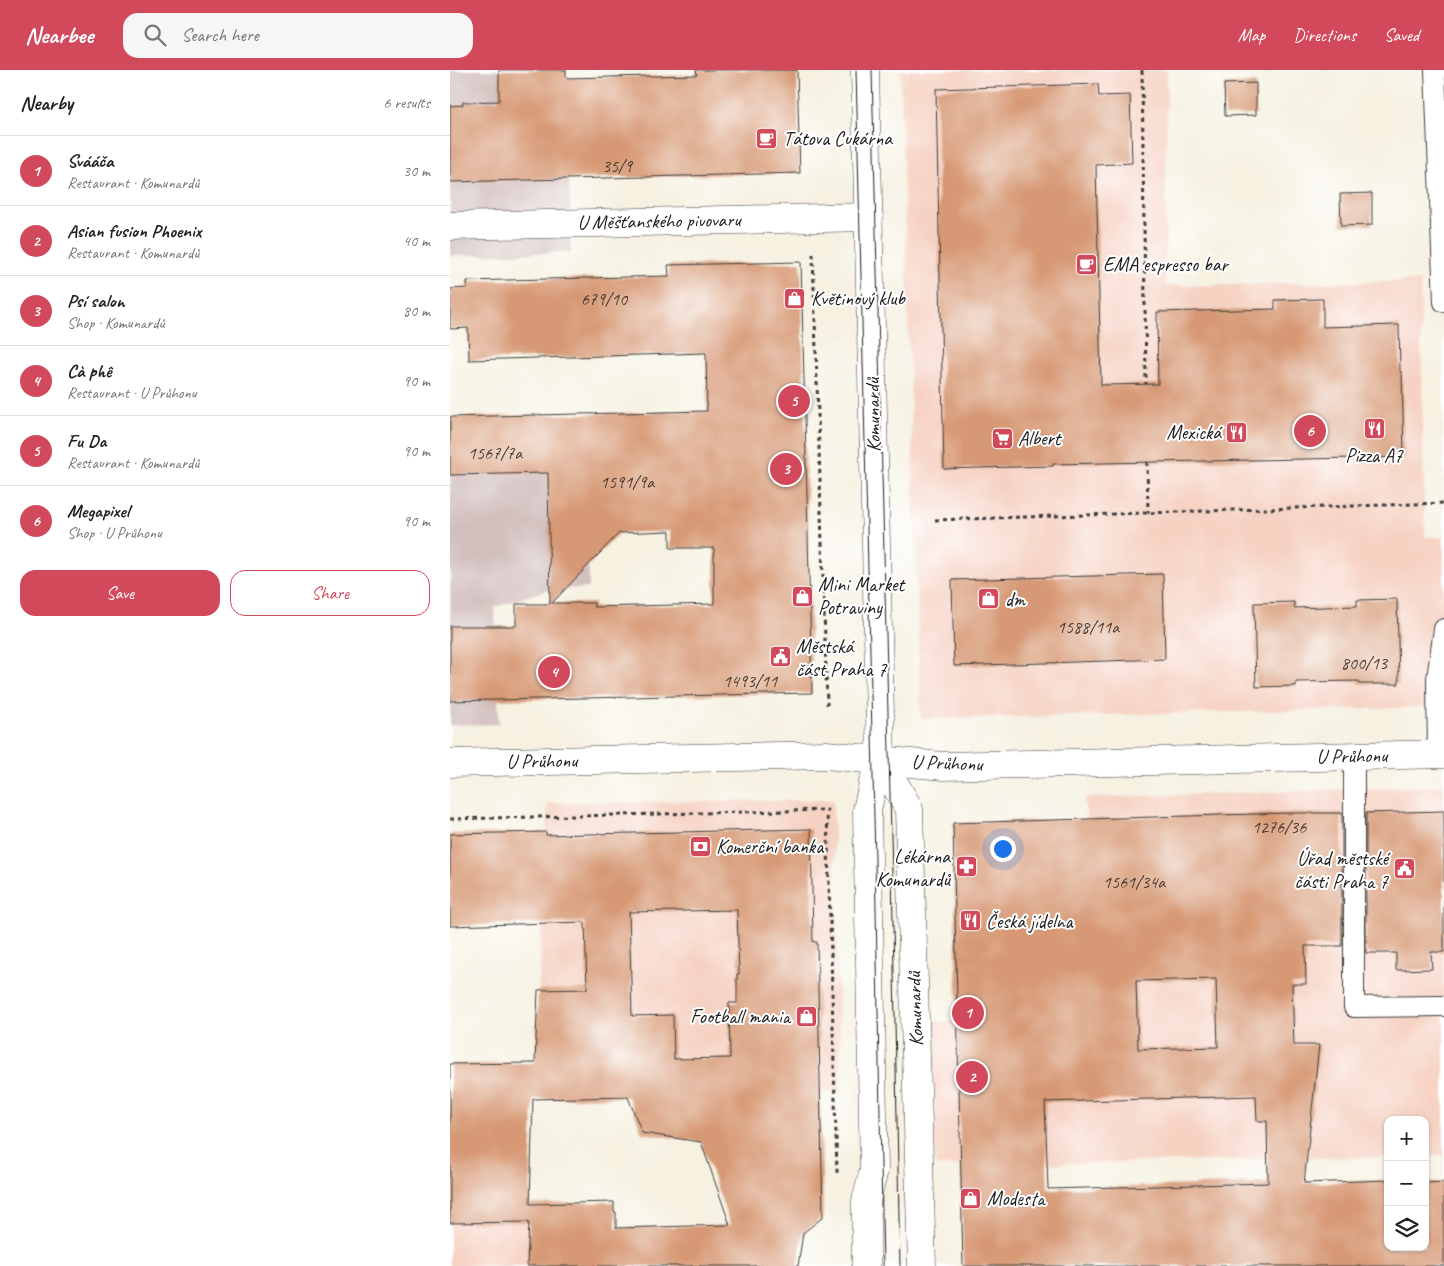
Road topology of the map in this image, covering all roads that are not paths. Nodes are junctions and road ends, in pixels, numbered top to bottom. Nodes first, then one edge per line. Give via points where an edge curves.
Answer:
1 (865, 70) edge
2 (1435, 70) edge
3 (869, 217) junction
4 (450, 226) edge
5 (1444, 302) edge
6 (1444, 629) edge
7 (1441, 755) edge
8 (1354, 756) junction
9 (881, 760) junction
10 (450, 762) edge
11 (1444, 1006) edge
12 (866, 1266) edge
13 (922, 1266) edge

1 - 3 street, Komunardů
2 - 5 lane
3 - 4 street, U Měšťanského pivovaru
3 - 9 street, Komunardů
6 - 7 lane via 1438,679
7 - 8 street, U Průhonu
8 - 9 street, U Průhonu via 943,766
8 - 11 lane via 1354,1007
9 - 10 street, U Průhonu via 826,755
9 - 12 street, Komunardů via 867,810 874,1170 866,1201
9 - 13 street, Komunardů via 910,809

